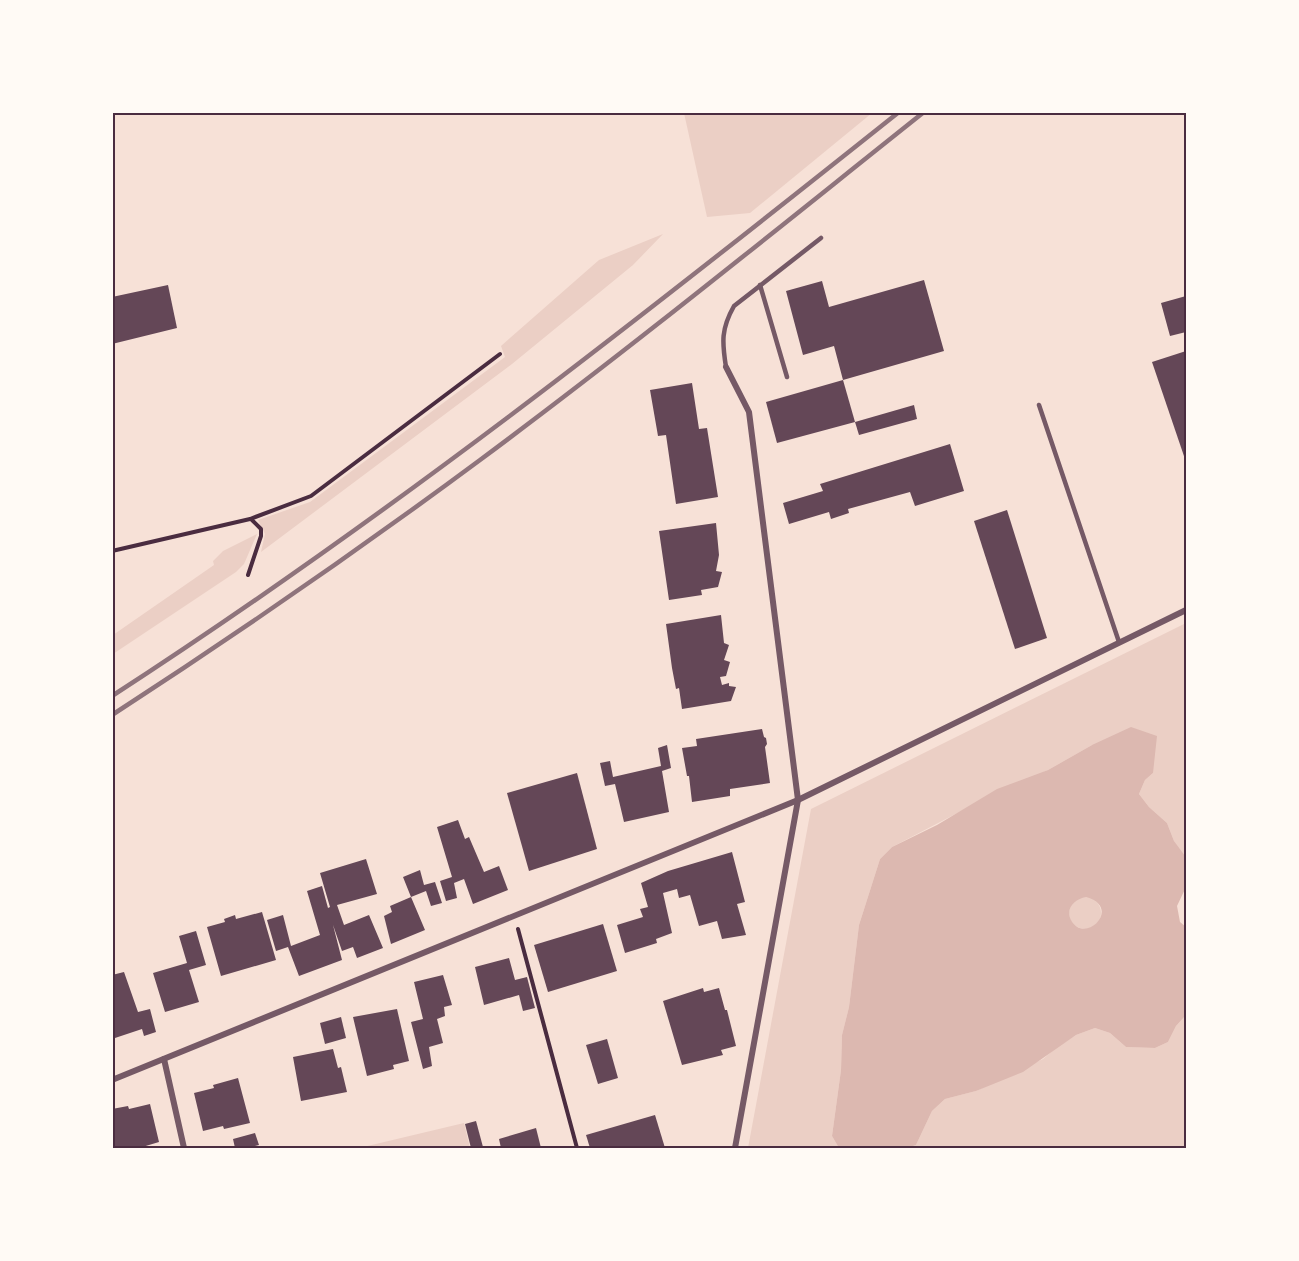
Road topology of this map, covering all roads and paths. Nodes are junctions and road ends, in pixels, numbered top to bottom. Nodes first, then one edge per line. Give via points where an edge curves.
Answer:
1 (820, 238) dead end
2 (760, 285) junction
3 (500, 354) dead end
4 (726, 367) joint
5 (787, 377) dead end
6 (1039, 405) dead end
7 (250, 519) junction
8 (112, 551) edge
9 (248, 575) dead end
10 (1186, 610) edge
11 (1119, 642) junction
12 (798, 800) junction
13 (515, 915) junction
14 (164, 1059) junction
15 (112, 1080) edge
16 (184, 1149) edge
17 (577, 1149) edge
18 (735, 1149) edge

1 - 2 lane
2 - 4 lane via 734,306 726,321 722,339
2 - 5 lane
3 - 7 path via 311,496
4 - 12 street via 749,412
6 - 11 lane
7 - 8 path
7 - 9 path via 261,529 261,536
10 - 11 street
11 - 12 street
12 - 13 street
12 - 18 street
13 - 14 street
13 - 17 path
14 - 15 street
14 - 16 street

